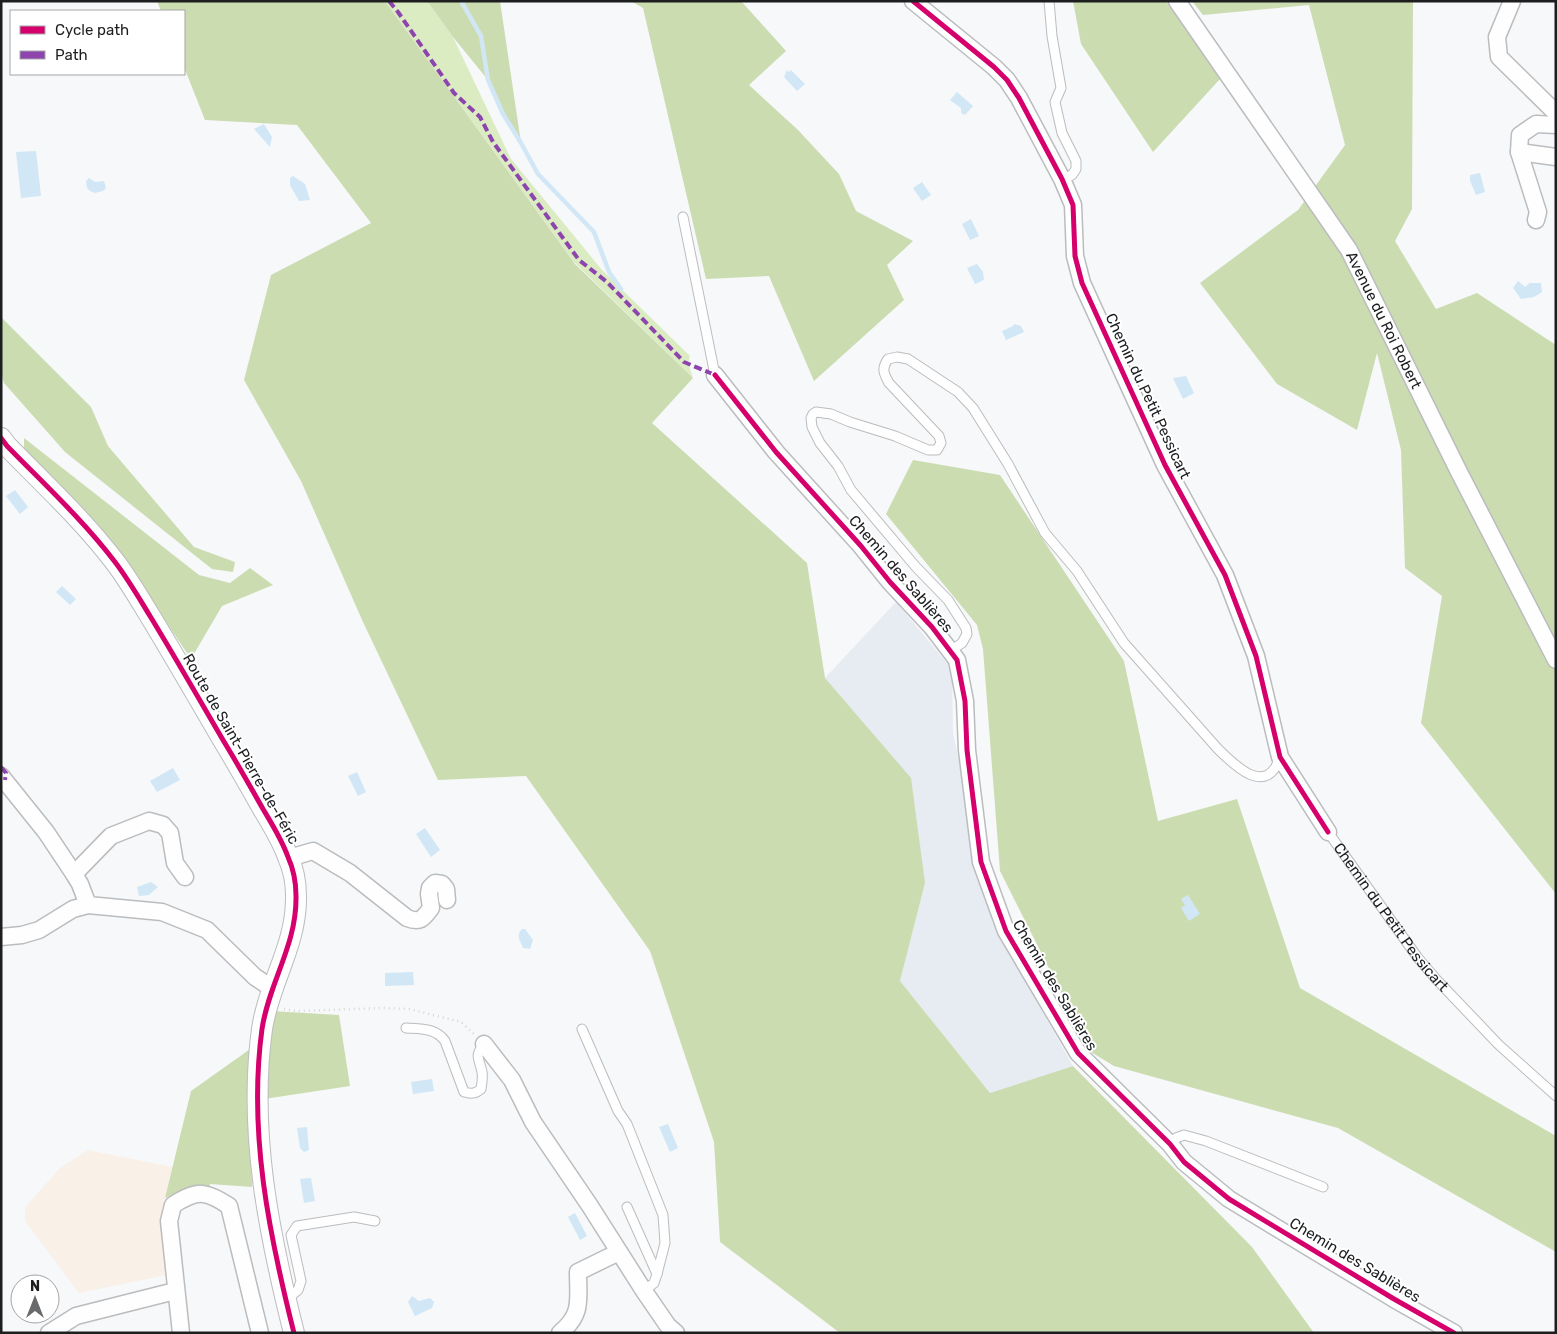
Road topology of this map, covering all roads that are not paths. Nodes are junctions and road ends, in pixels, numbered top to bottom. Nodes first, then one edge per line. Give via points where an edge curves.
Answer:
1 (913, 1) edge
2 (1049, 1) edge
3 (1177, 1) edge
4 (1512, 1) edge
5 (1556, 112) edge
6 (1556, 125) edge
7 (1519, 152) junction
8 (1556, 156) edge
9 (1062, 179) junction
10 (683, 217) dead end
11 (1536, 220) dead end
12 (715, 375) joint
13 (1, 438) edge
14 (950, 650) junction
15 (1556, 660) edge
16 (1280, 756) junction
17 (1, 776) edge
18 (1328, 832) joint
19 (289, 858) junction
20 (74, 874) junction
21 (185, 877) dead end
22 (447, 900) dead end
23 (88, 905) junction
24 (1, 937) edge
25 (270, 997) junction
26 (406, 1028) dead end
27 (582, 1029) dead end
28 (484, 1044) joint
29 (1556, 1096) edge
30 (1170, 1144) junction
31 (1322, 1187) dead end
32 (627, 1207) dead end
33 (375, 1221) dead end
34 (619, 1252) junction
35 (657, 1274) junction
36 (175, 1291) junction
37 (644, 1291) junction
38 (286, 1300) junction
39 (49, 1333) edge
40 (181, 1333) edge
41 (260, 1333) edge
42 (294, 1333) edge
43 (560, 1333) edge
44 (676, 1333) edge
45 (1454, 1333) edge

1 - 9 street, Chemin du Petit Pessicart via 1007,80
2 - 9 lane via 1061,88 1055,102 1062,133 1076,161 1072,175
3 - 15 street, Avenue du Roi Robert via 1349,250
4 - 5 street via 1497,37 1499,57
6 - 7 street via 1536,124 1528,129 1520,135
7 - 8 street
7 - 11 street via 1538,212
9 - 16 street, Chemin du Petit Pessicart via 1073,205 1076,256 1082,283 1165,465 1225,575 1256,656
10 - 12 lane
12 - 14 street, Chemin des Sablières via 776,452
13 - 19 street, Route de Saint-Pierre-de-Féric via 85,525 116,564 164,639
14 - 16 lane via 962,643 967,634 961,620 948,600 866,510 812,427 813,414 822,412 928,450 937,450 941,443 939,436 884,374 888,359 897,357 923,368 958,392 974,408 1045,533 1077,571 1124,643 1218,749 1234,765 1257,777 1272,772
14 - 30 street, Chemin des Sablières via 957,660 965,701 967,750 981,862 1006,931 1078,1053
16 - 18 street, Chemin du Petit Pessicart
17 - 20 street via 46,832
18 - 29 lane, Chemin du Petit Pessicart via 1436,979 1499,1045
19 - 22 street via 313,851 350,873 406,918 415,921 424,918 431,908 429,894 435,883 446,889
19 - 25 street, Route de Saint-Pierre-de-Féric via 296,892 296,918
20 - 21 street via 111,836 149,821 163,825 170,834 174,863
20 - 23 street
23 - 24 street via 73,909 39,930
23 - 25 street via 162,912 207,930 255,977
25 - 38 street, Route de Saint-Pierre-de-Féric via 262,1028 259,1148 267,1212
26 - 28 lane via 434,1030 441,1035 464,1092 471,1094 481,1089 482,1072 477,1058
27 - 35 lane via 618,1111 627,1124 662,1215 665,1243
28 - 34 street via 512,1080 533,1122
30 - 31 lane via 1184,1135 1206,1141
30 - 45 street, Chemin des Sablières via 1184,1162 1229,1199
32 - 35 lane
33 - 38 lane via 354,1217 297,1226 291,1234 301,1281 298,1290
34 - 37 street
34 - 43 street via 578,1272 578,1313
35 - 37 lane via 654,1283
36 - 39 street via 76,1316
36 - 40 street
36 - 41 street via 169,1221 173,1205 189,1195 214,1196 229,1206
37 - 44 street
38 - 42 street, Route de Saint-Pierre-de-Féric

